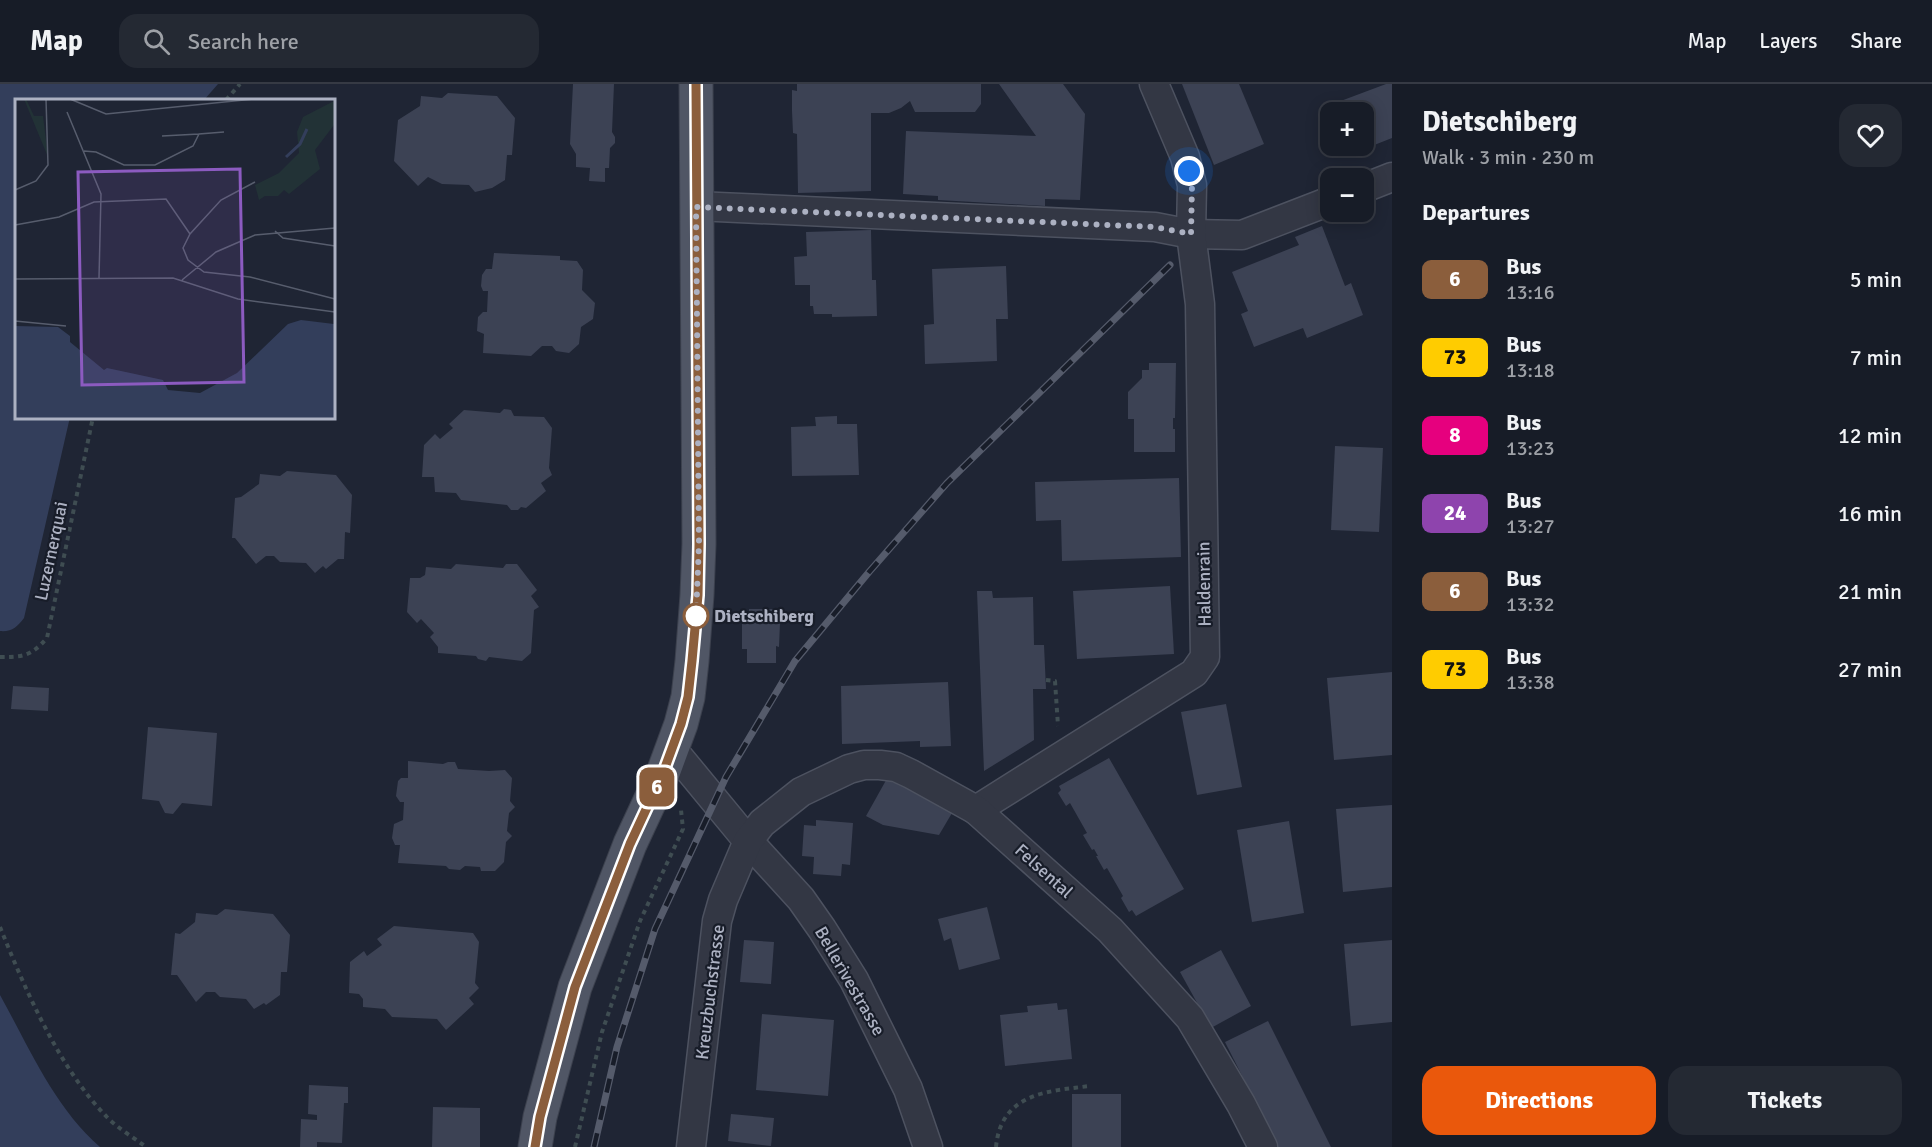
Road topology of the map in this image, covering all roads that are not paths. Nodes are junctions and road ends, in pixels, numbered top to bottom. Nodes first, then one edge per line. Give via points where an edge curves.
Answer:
1 (696, 84) edge
2 (1154, 84) edge
3 (1392, 177) edge
4 (1374, 184) edge
5 (1320, 205) edge
6 (696, 207) junction
7 (1191, 234) junction
8 (673, 750) junction
9 (976, 810) junction
10 (748, 841) junction
11 (535, 1147) edge
12 (691, 1147) edge
13 (928, 1147) edge
14 (1263, 1147) edge

1 - 6 main road
2 - 7 street, Haldenrain via 1185,157 1192,185
3 - 4 street
5 - 7 street via 1242,235
6 - 7 street via 1155,227
6 - 8 main road via 698,595 688,697
7 - 9 street, Haldenrain via 1200,304 1205,657 1194,673
8 - 10 street, Bellerivestrasse
8 - 11 main road via 630,844 575,987
9 - 10 street, Felsental via 896,767 864,765 801,792 762,823
9 - 14 street, Felsental via 1110,930 1190,1018
10 - 12 street, Kreuzbuchstrasse via 717,921
10 - 13 street, Bellerivestrasse via 801,899 854,980 908,1089

